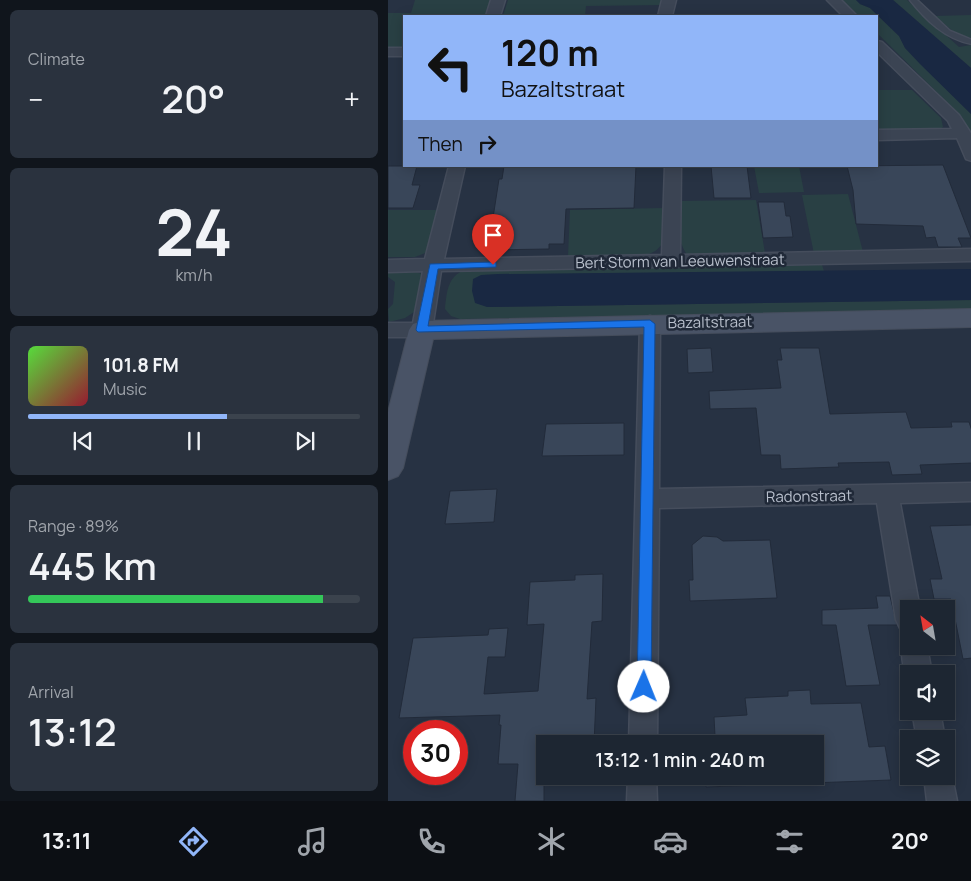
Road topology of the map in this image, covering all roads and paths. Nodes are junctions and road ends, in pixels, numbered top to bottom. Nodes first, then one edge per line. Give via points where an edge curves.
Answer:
1 (498, 0) edge
2 (669, 0) edge
3 (834, 0) edge
4 (913, 0) edge
5 (493, 15) edge
6 (665, 15) edge
7 (849, 15) edge
8 (972, 42) edge
9 (878, 46) edge
10 (388, 52) edge
11 (403, 52) edge
12 (963, 133) junction
13 (878, 135) edge
14 (972, 156) edge
15 (457, 167) edge
16 (672, 167) edge
17 (972, 255) edge
18 (671, 262) junction
19 (388, 266) edge
20 (433, 266) junction
21 (972, 318) edge
22 (650, 324) junction
23 (388, 330) edge
24 (422, 330) junction
25 (388, 468) edge
26 (972, 492) edge
27 (887, 495) junction
28 (647, 499) junction
29 (905, 600) edge
30 (643, 735) edge
31 (642, 785) edge
32 (939, 785) edge
33 (642, 801) edge
34 (942, 801) edge

1 - 5 street
2 - 6 street
3 - 7 street
4 - 8 lane via 949,34
9 - 12 street via 954,118
10 - 11 street
12 - 13 street
12 - 14 street
15 - 20 street
16 - 18 street
17 - 18 street, Bert Storm van Leeuwenstraat
18 - 20 street, Bert Storm van Leeuwenstraat
19 - 20 street, Bert Storm van Leeuwenstraat
20 - 24 street
21 - 22 street, Bazaltstraat
22 - 24 street, Bazaltstraat
22 - 28 street
23 - 24 street, Bazaltstraat
24 - 25 street
26 - 27 street, Radonstraat
27 - 28 street, Radonstraat
27 - 29 street
28 - 30 street
31 - 33 street
32 - 34 street

